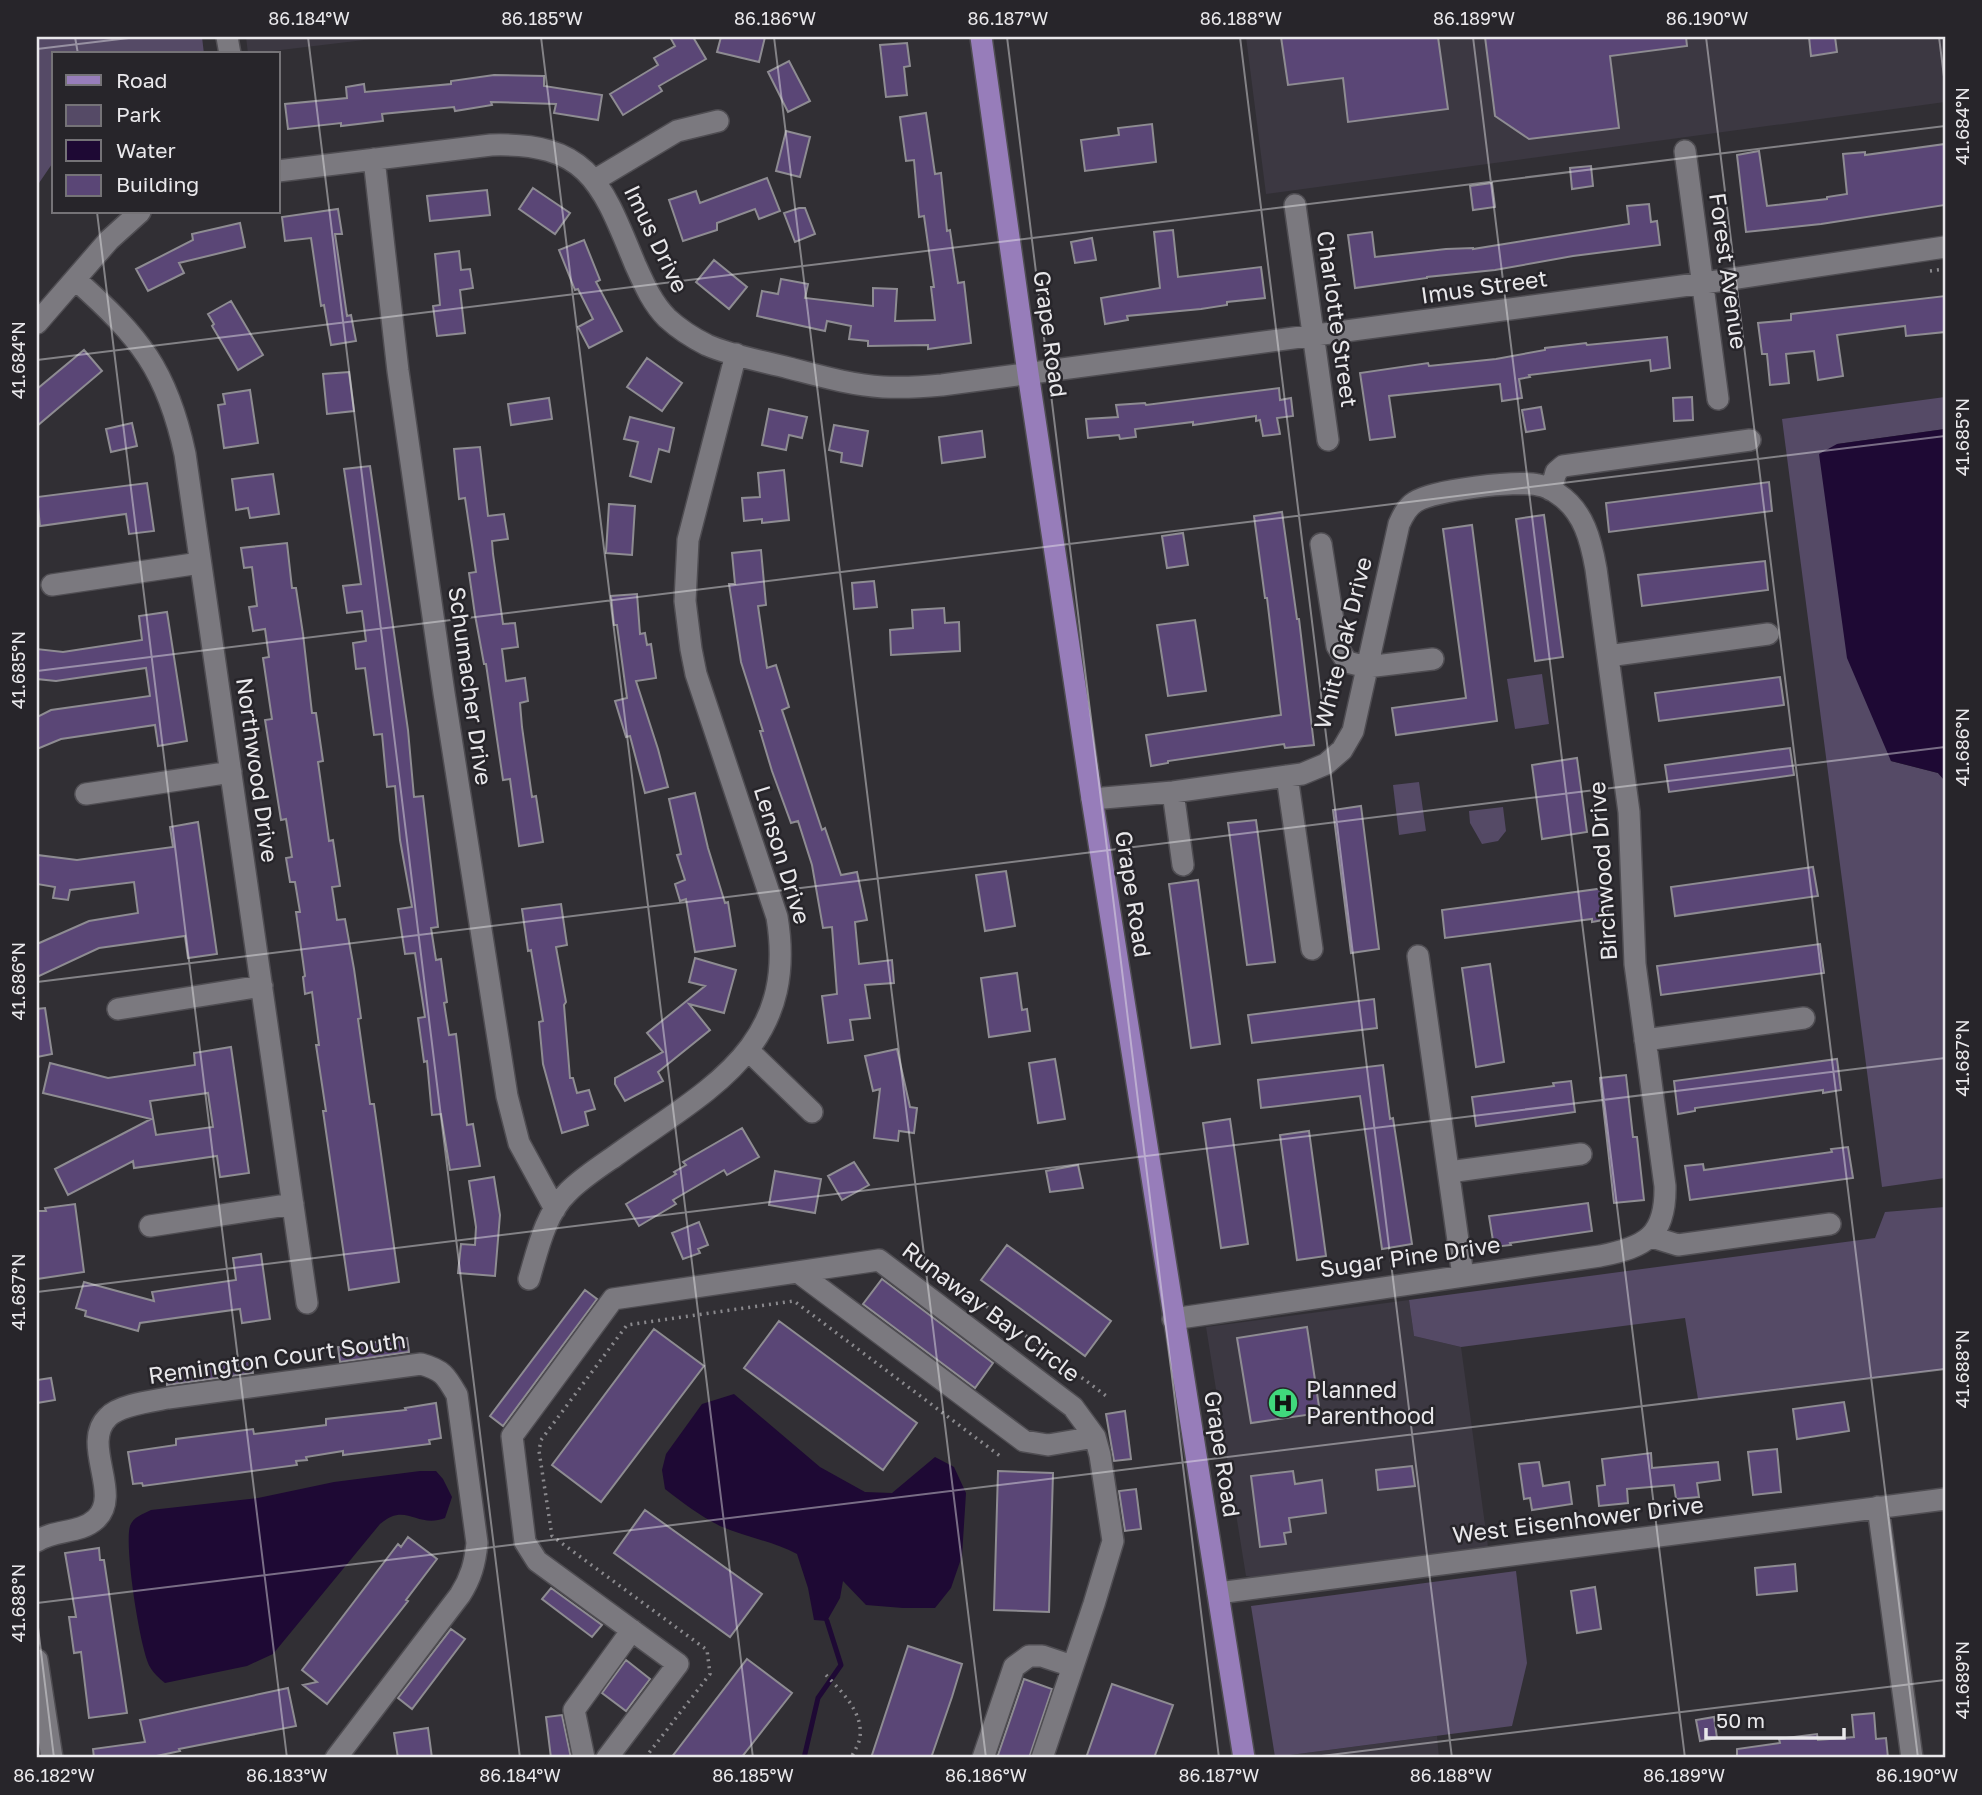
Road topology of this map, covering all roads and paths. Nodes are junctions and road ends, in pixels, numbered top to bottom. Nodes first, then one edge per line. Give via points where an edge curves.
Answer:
1 (981, 37) edge
2 (718, 121) dead end
3 (1685, 151) dead end
4 (374, 159) junction
5 (280, 171) edge
6 (595, 180) junction
7 (1294, 205) dead end
8 (138, 214) edge
9 (1945, 247) edge
10 (76, 280) junction
11 (1704, 283) junction
12 (37, 323) edge
13 (1313, 337) junction
14 (736, 354) junction
15 (1028, 373) junction
16 (1718, 399) dead end
17 (1328, 440) dead end
18 (1750, 440) dead end
19 (1551, 490) junction
20 (1570, 504) joint
21 (1321, 544) dead end
22 (200, 563) junction
23 (52, 585) dead end
24 (1768, 634) dead end
25 (1608, 656) junction
26 (1433, 659) dead end
27 (1367, 667) junction
28 (231, 772) junction
29 (1287, 776) junction
30 (1172, 792) junction
31 (86, 794) dead end
32 (1092, 799) junction
33 (1183, 865) dead end
34 (1312, 949) dead end
35 (1418, 956) dead end
36 (262, 986) junction
37 (118, 1009) dead end
38 (1804, 1018) dead end
39 (1645, 1040) junction
40 (749, 1051) junction
41 (812, 1112) dead end
42 (1581, 1154) dead end
43 (1449, 1172) junction
44 (293, 1204) junction
45 (555, 1209) junction
46 (1830, 1224) dead end
47 (150, 1226) dead end
48 (1652, 1237) junction
49 (919, 1256) dead end
50 (798, 1272) junction
51 (1463, 1276) junction
52 (529, 1279) dead end
53 (307, 1303) dead end
54 (1173, 1320) junction
55 (1109, 1398) dead end
56 (1094, 1437) junction
57 (1000, 1456) dead end
58 (1945, 1499) edge
59 (1878, 1507) junction
60 (37, 1541) edge
61 (1218, 1593) junction
62 (632, 1630) junction
63 (37, 1660) edge
64 (1072, 1667) junction
65 (827, 1675) dead end
66 (52, 1758) edge
67 (335, 1758) edge
68 (583, 1758) edge
69 (607, 1758) edge
70 (645, 1758) edge
71 (852, 1758) edge
72 (983, 1758) edge
73 (1041, 1758) edge
74 (1244, 1758) edge
75 (1912, 1758) edge

1 - 15 main road, Grape Road
2 - 6 street via 671,134
3 - 11 street, Forest Avenue
4 - 5 street, Imus Drive
4 - 6 street, Imus Drive via 518,144 546,148 573,159
4 - 45 street, Schumacher Drive via 398,371 507,1096 519,1143
6 - 14 street, Imus Drive via 609,201 654,303 696,339
7 - 13 street, Charlotte Street
8 - 10 street
9 - 11 street, Imus Street
10 - 12 street
10 - 22 street, Northwood Drive via 141,346 169,395 185,454
11 - 13 street, Imus Street
11 - 16 street, Forest Avenue
13 - 15 street, Imus Street
13 - 17 street, Charlotte Street
14 - 15 street, Imus Drive via 882,387 942,385
14 - 40 street, Lenson Drive via 688,540 685,601 696,674 777,917 781,944 775,998
15 - 32 main road, Grape Road
18 - 19 street via 1563,466 1556,472
19 - 20 street, White Oak Drive
19 - 27 street, White Oak Drive via 1519,483 1475,488 1433,495 1406,510
20 - 25 street, Birchwood Drive via 1591,540
21 - 27 street via 1337,646 1347,662
22 - 23 street
22 - 28 street, Northwood Drive
24 - 25 street
25 - 39 street, Birchwood Drive via 1629,812 1635,964
26 - 27 street
27 - 29 street, White Oak Drive via 1353,731 1342,750 1326,764
28 - 31 street
28 - 36 street, Northwood Drive
29 - 30 street, White Oak Drive
29 - 34 street
30 - 32 street, White Oak Drive
30 - 33 street
32 - 54 main road, Grape Road
35 - 43 street
36 - 37 street
36 - 44 street, Northwood Drive
38 - 39 street
39 - 48 street, Birchwood Drive via 1665,1186 1665,1207
40 - 41 street
40 - 45 street, Lenson Drive via 713,1085 575,1186
42 - 43 street
43 - 51 street
44 - 47 street
44 - 53 street, Northwood Drive
45 - 52 street, Lenson Drive
46 - 48 street via 1678,1245
48 - 51 street, Sugar Pine Drive via 1624,1251
49 - 55 path
50 - 56 street via 1024,1441 1048,1445
50 - 56 street, Runaway Bay Circle via 879,1260 1073,1407
50 - 62 street, Runaway Bay Circle via 613,1299 512,1436 525,1542 537,1561
51 - 54 street, Sugar Pine Drive
54 - 61 main road, Grape Road
56 - 64 street, Runaway Bay Circle via 1113,1541
57 - 70 path via 794,1301 627,1325 541,1440 539,1451 552,1536 707,1650 710,1674
58 - 59 street, West Eisenhower Drive
59 - 61 street, West Eisenhower Drive
59 - 75 street
60 - 67 street, Remington Court South via 85,1526 102,1511 106,1501 98,1445 100,1427 109,1415 169,1398 421,1364 437,1368 457,1395 477,1543 475,1563 460,1595
61 - 74 main road, Grape Road
62 - 68 street via 574,1710
62 - 69 street, Runaway Bay Circle via 678,1664
63 - 66 street
64 - 72 street via 1029,1656 1014,1667
64 - 73 street, Runaway Bay Circle
65 - 71 path via 854,1709 860,1730

